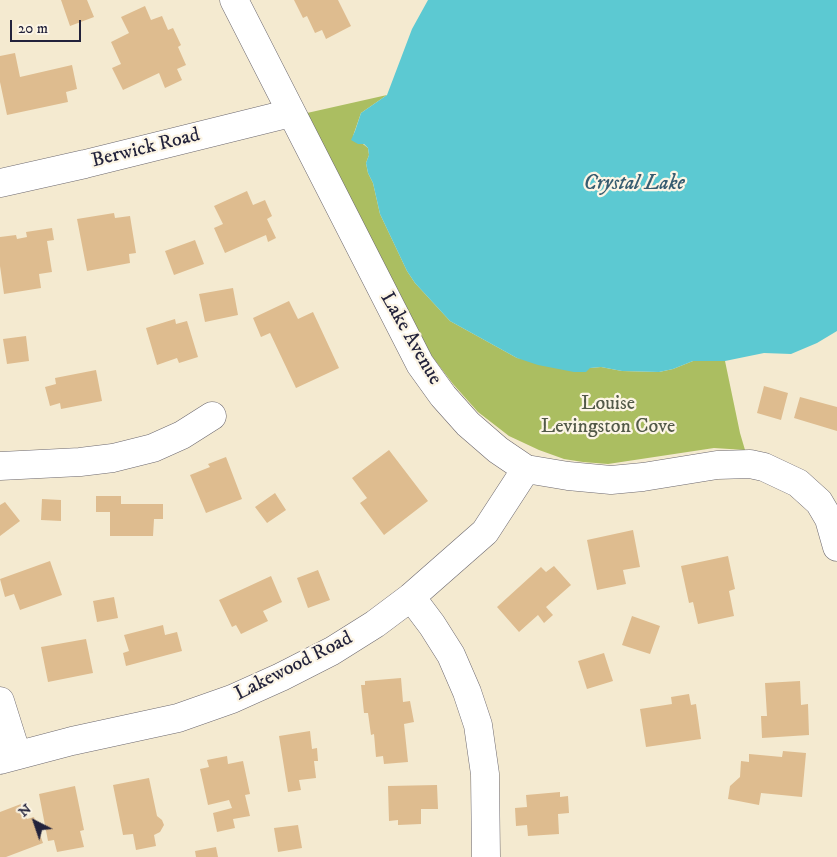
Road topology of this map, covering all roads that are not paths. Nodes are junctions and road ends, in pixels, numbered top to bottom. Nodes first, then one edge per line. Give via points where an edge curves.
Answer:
1 (234, 0) edge
2 (291, 113) junction
3 (0, 183) edge
4 (212, 416) dead end
5 (0, 466) edge
6 (526, 469) junction
7 (832, 512) edge
8 (837, 547) edge
9 (411, 597) junction
10 (0, 701) edge
11 (9, 758) edge
12 (486, 857) edge

1 - 2 street, Lake Avenue
2 - 3 street, Berwick Road
2 - 6 street, Lake Avenue via 420,364 468,424
4 - 5 street via 153,448 113,458
6 - 7 street, Lake Avenue via 611,480 717,465 750,464 798,483
6 - 9 street, Lakewood Road via 485,532
7 - 8 street, Lake Avenue
9 - 11 street, Lakewood Road via 332,651 232,699 178,718
9 - 12 street via 451,655 478,725 484,774
10 - 11 street

